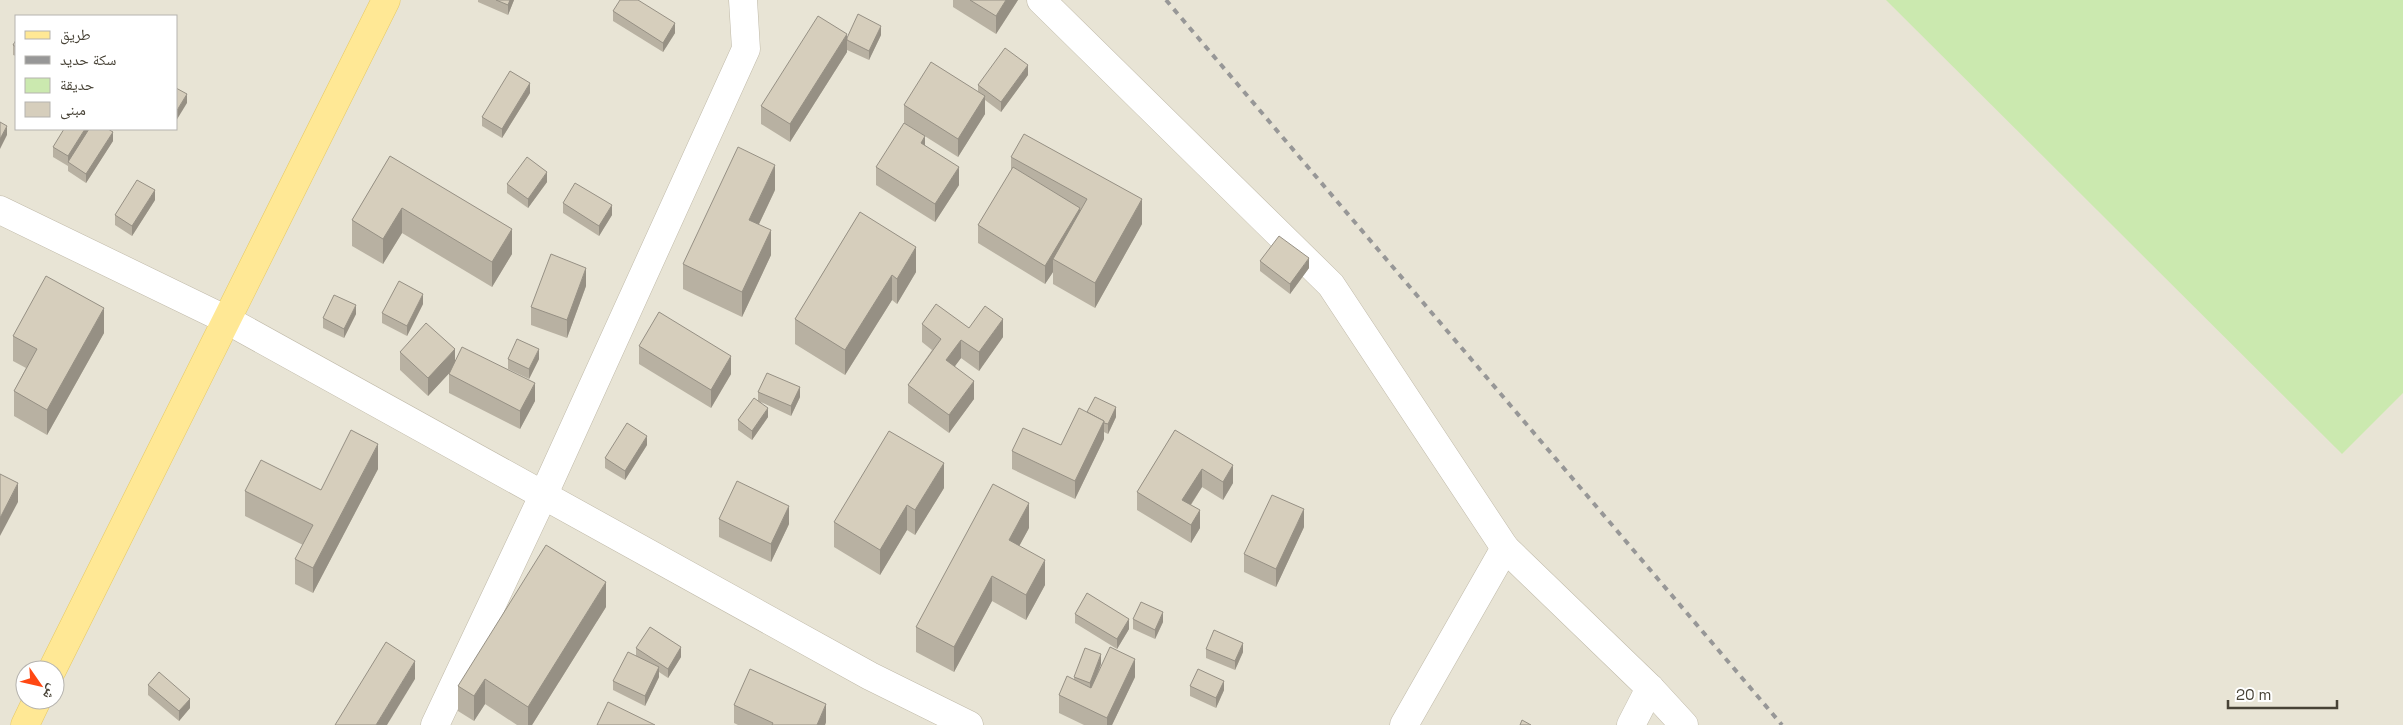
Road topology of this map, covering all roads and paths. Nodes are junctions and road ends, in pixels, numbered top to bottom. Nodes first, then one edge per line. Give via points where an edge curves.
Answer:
1 (386, 0) edge
2 (743, 0) edge
3 (1041, 0) edge
4 (0, 210) edge
5 (227, 320) junction
6 (543, 496) junction
7 (1505, 548) junction
8 (57, 660) edge
9 (1650, 688) junction
10 (32, 710) edge
11 (25, 725) edge
12 (435, 725) edge
13 (969, 725) edge
14 (1404, 725) edge
15 (1631, 725) edge
16 (1684, 725) edge

1 - 5 main road
2 - 6 street via 746,49
3 - 7 street via 1331,285
4 - 5 street
5 - 6 street
5 - 8 main road
6 - 12 street
6 - 13 street via 870,676
7 - 9 street
7 - 14 street
9 - 15 street
9 - 16 street
10 - 11 main road

